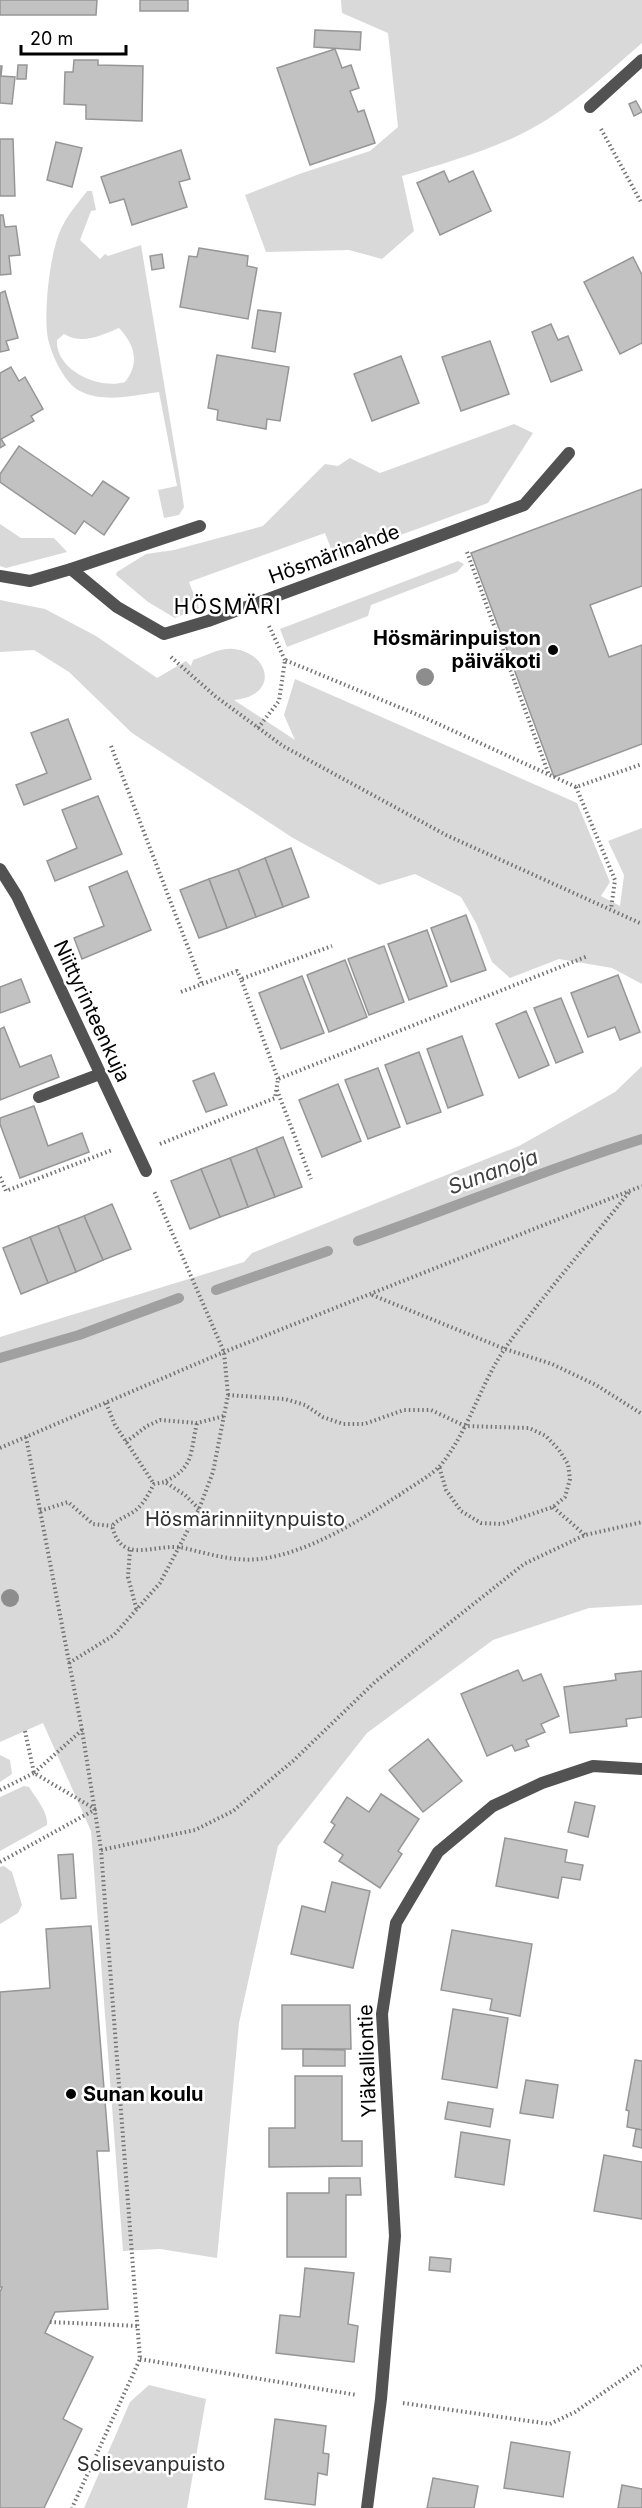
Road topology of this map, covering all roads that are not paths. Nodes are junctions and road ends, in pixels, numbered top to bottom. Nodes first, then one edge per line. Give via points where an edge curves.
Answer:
1 (642, 60) edge
2 (590, 107) road end
3 (569, 453) dead end
4 (200, 526) dead end
5 (71, 569) junction
6 (0, 576) edge
7 (0, 869) edge
8 (100, 1074) junction
9 (39, 1097) dead end
10 (146, 1171) road end
11 (642, 1769) edge
12 (367, 2508) edge

1 - 2 street
3 - 5 street, Hösmärinahde via 524,505 164,634 117,607
4 - 5 street
5 - 6 street via 30,581
7 - 8 street, Niittyrinteenkuja via 17,896
8 - 9 street
8 - 10 street, Niittyrinteenkuja
11 - 12 street, Yläkalliontie via 593,1766 542,1783 493,1806 438,1852 396,1923 382,2014 395,2236

